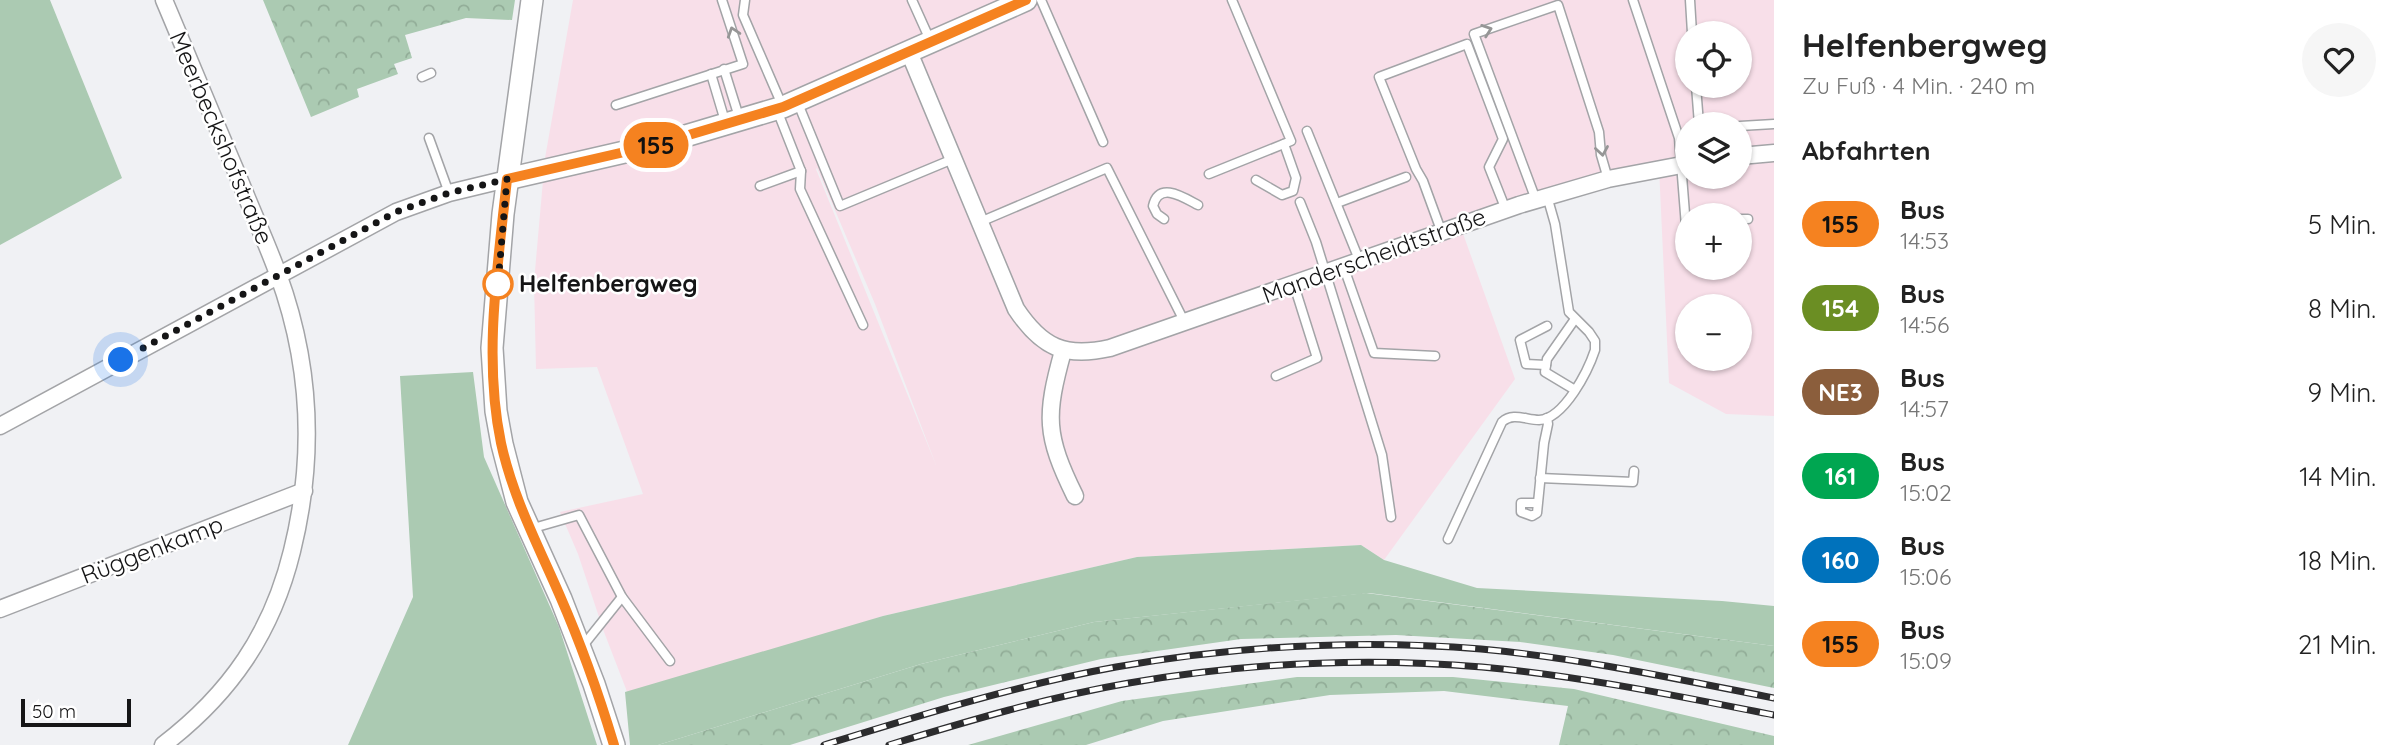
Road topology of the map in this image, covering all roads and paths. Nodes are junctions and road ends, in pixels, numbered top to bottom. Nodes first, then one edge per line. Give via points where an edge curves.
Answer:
1 (164, 0) edge
2 (532, 0) edge
3 (723, 0) edge
4 (745, 0) edge
5 (912, 0) edge
6 (1026, 0) edge
7 (1041, 0) edge
8 (1232, 0) edge
9 (1633, 0) edge
10 (1690, 0) edge
11 (1691, 21) edge
12 (931, 42) junction
13 (909, 52) junction
14 (713, 70) junction
15 (615, 105) dead end
16 (786, 106) junction
17 (733, 122) junction
18 (1774, 124) edge
19 (1752, 125) edge
20 (1675, 126) edge
21 (1307, 131) dead end
22 (429, 138) dead end
23 (1103, 142) dead end
24 (1284, 144) junction
25 (1774, 153) edge
26 (1752, 155) edge
27 (953, 159) junction
28 (1675, 166) edge
29 (801, 171) junction
30 (1209, 174) dead end
31 (1406, 177) dead end
32 (507, 179) junction
33 (1608, 179) junction
34 (1255, 180) dead end
35 (761, 186) dead end
36 (449, 193) junction
37 (1542, 198) junction
38 (1300, 202) dead end
39 (1337, 203) junction
40 (1198, 205) dead end
41 (1506, 210) junction
42 (1164, 219) dead end
43 (980, 222) junction
44 (1441, 233) junction
45 (1360, 262) junction
46 (1344, 268) junction
47 (1325, 274) junction
48 (279, 275) junction
49 (1294, 285) junction
50 (1576, 319) junction
51 (1185, 323) junction
52 (863, 326) dead end
53 (1547, 326) dead end
54 (1063, 351) junction
55 (1435, 356) dead end
56 (1546, 365) junction
57 (1276, 376) dead end
58 (1575, 390) junction
59 (1547, 418) junction
60 (0, 426) edge
61 (1634, 471) dead end
62 (1540, 478) junction
63 (304, 491) junction
64 (1075, 496) dead end
65 (1538, 503) dead end
66 (1391, 517) dead end
67 (529, 529) junction
68 (1448, 539) dead end
69 (622, 597) junction
70 (0, 609) edge
71 (580, 649) junction
72 (670, 661) dead end
73 (163, 745) edge
74 (614, 745) edge

1 - 48 street, Meerbeckshofstraße
2 - 32 main road
14 -> 3 lane via 743,64
4 - 16 lane via 743,16
5 - 12 lane
6 - 12 main road
7 - 23 lane
8 - 24 lane via 1291,141
9 - 20 lane
10 - 11 lane
12 - 13 main road
13 - 16 main road
13 - 27 street
14 - 15 lane
14 - 17 lane
14 - 17 lane
16 - 17 main road
16 - 27 lane via 840,206
16 - 29 lane
17 - 32 main road
18 - 19 lane
21 - 39 lane
22 - 36 lane
24 - 30 lane
24 - 34 lane via 1295,187 1286,195
25 - 26 street
27 - 43 street
28 - 33 street, Manderscheidtstraße
29 - 35 lane
29 - 52 lane via 800,190
31 - 39 lane
32 - 36 street
32 - 67 main road via 492,373 502,444
33 - 37 street, Manderscheidtstraße
37 -> 33 lane via 1474,34 1558,5 1600,132
36 - 48 street via 396,212
37 - 41 street, Manderscheidtstraße
37 - 50 lane via 1555,224 1569,312
38 - 47 lane
39 - 45 lane
40 - 42 lane via 1178,194 1156,196 1154,210
41 - 44 street, Manderscheidtstraße
41 - 44 lane via 1489,167 1503,139 1467,44 1379,77
43 - 51 lane via 1107,168
43 - 54 street via 1016,309 1036,334
44 - 45 street, Manderscheidtstraße
45 - 46 street, Manderscheidtstraße
46 - 47 street, Manderscheidtstraße
46 - 55 lane via 1374,353
47 - 49 street, Manderscheidtstraße
47 - 66 lane via 1382,455
48 - 60 street
48 - 63 street, Meerbeckshofstraße via 306,396
49 - 51 street, Manderscheidtstraße
49 - 57 lane via 1317,358
50 - 56 lane
50 - 58 lane via 1595,347
51 - 54 street, Manderscheidtstraße via 1110,348
53 - 56 lane via 1520,340 1526,364
54 - 64 street via 1049,410 1057,460
56 - 58 lane via 1545,372
58 - 59 lane
59 - 62 lane
59 - 68 lane via 1504,420
61 - 62 lane via 1633,482
62 - 65 lane
63 - 70 street, Rüggenkamp
63 - 73 street, Meerbeckshofstraße via 286,578 271,618 223,691
67 - 69 lane via 579,515
67 - 71 main road
69 - 71 lane
69 - 72 lane
71 - 74 main road

